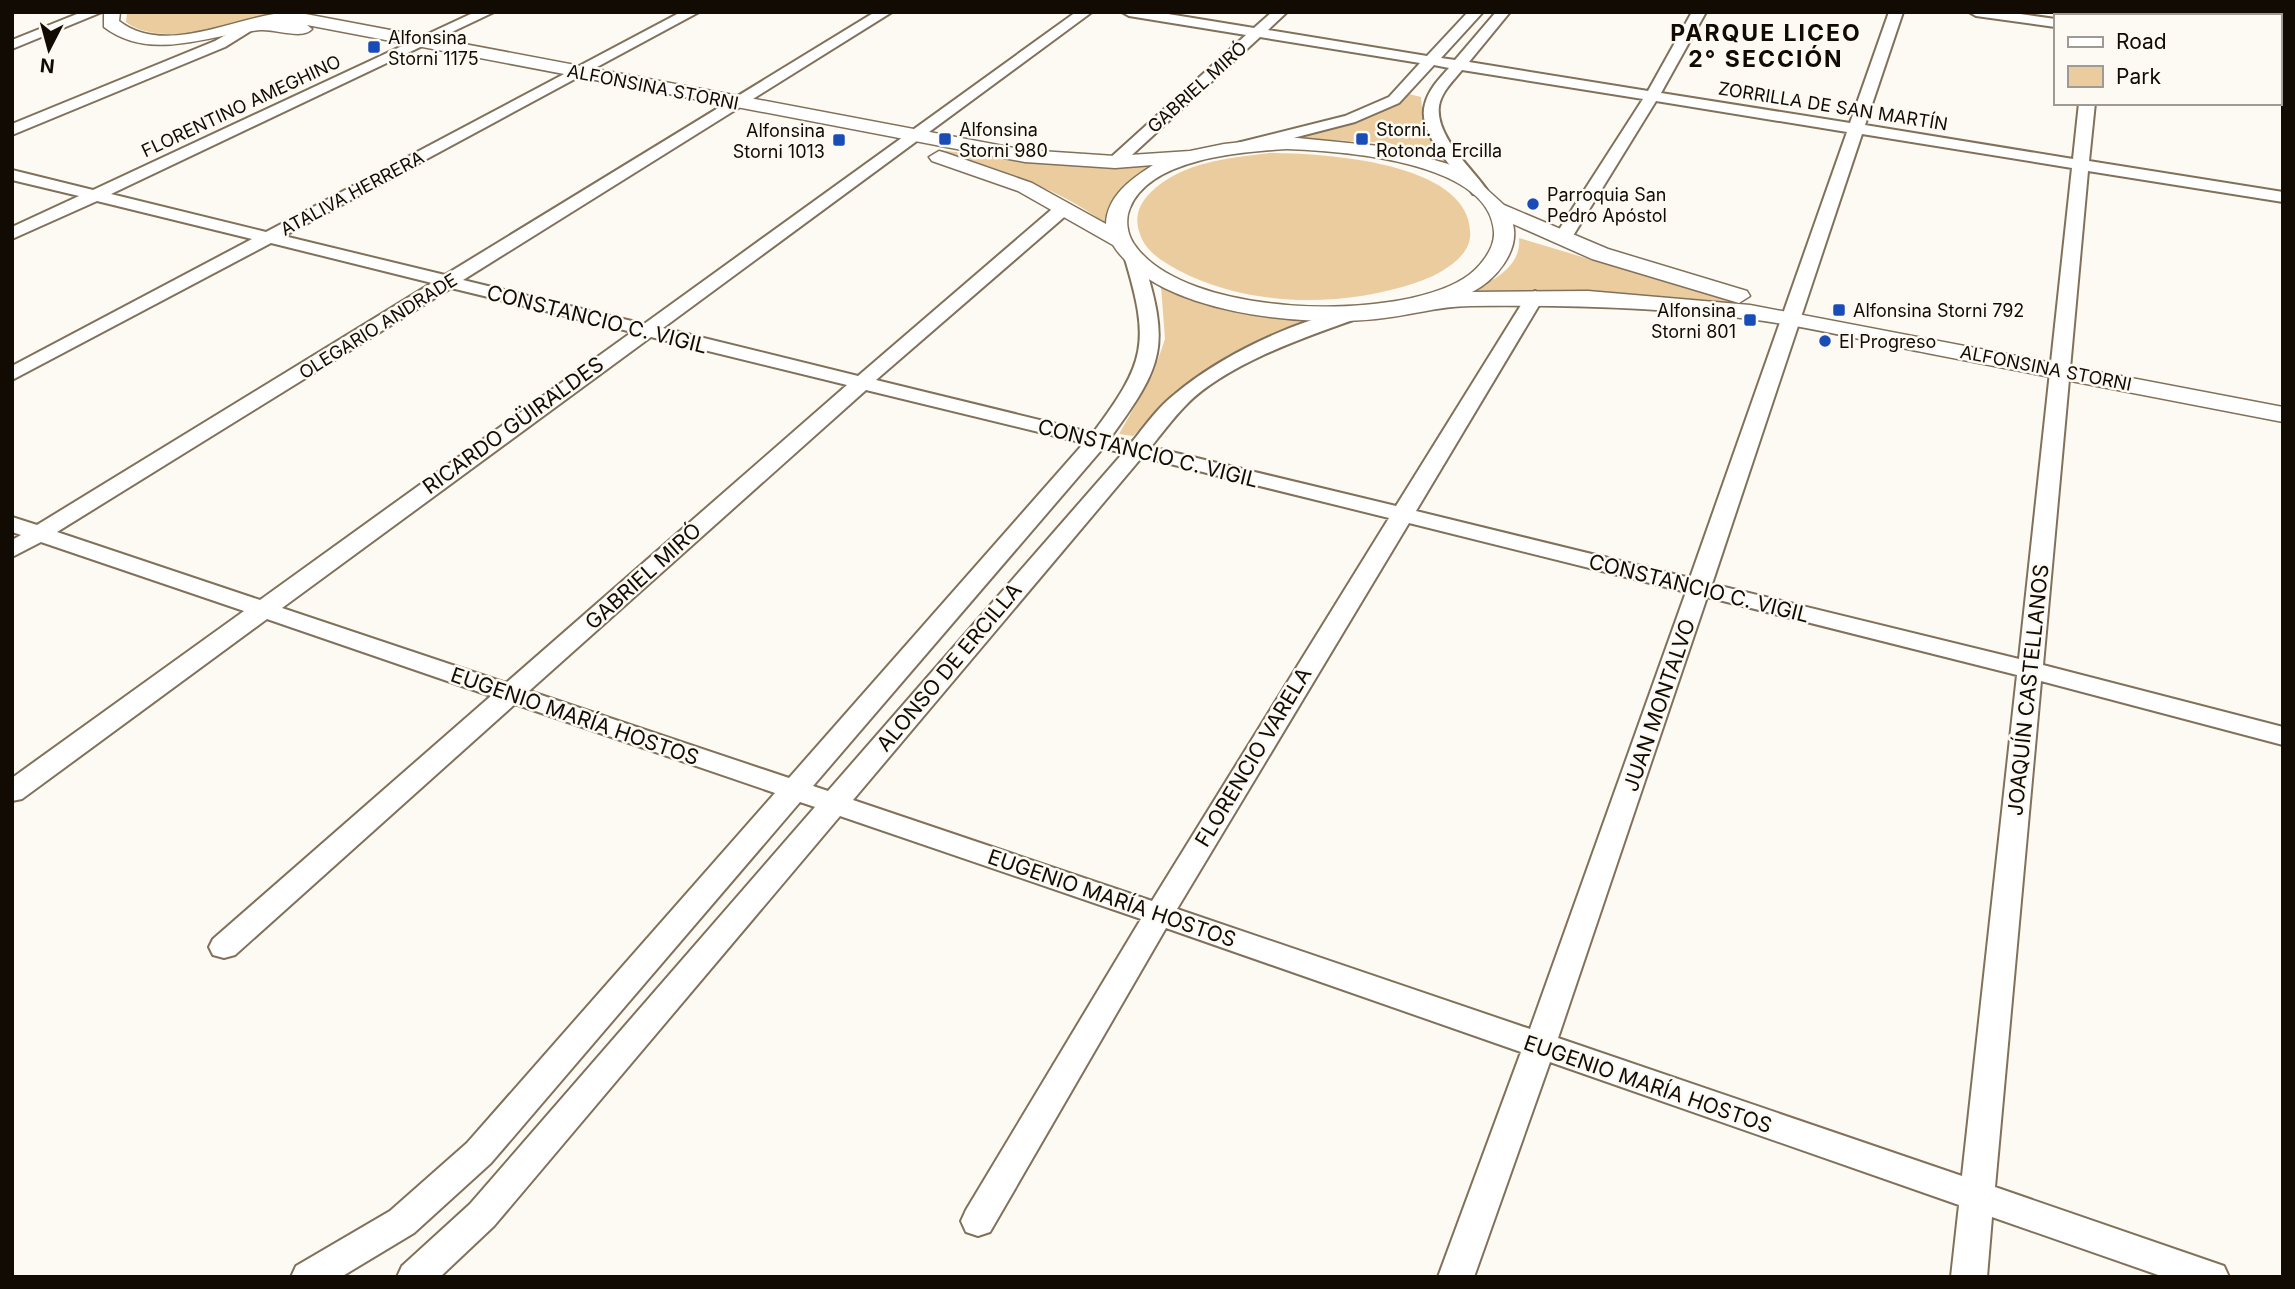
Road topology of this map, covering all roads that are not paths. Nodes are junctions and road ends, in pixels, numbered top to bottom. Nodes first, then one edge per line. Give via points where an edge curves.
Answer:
1 (95, 12) edge
2 (112, 12) edge
3 (487, 12) edge
4 (692, 12) edge
5 (885, 12) edge
6 (1085, 12) edge
7 (1129, 12) edge
8 (1280, 12) edge
9 (1476, 12) edge
10 (1503, 12) edge
11 (1699, 12) edge
12 (1896, 12) edge
13 (1976, 12) edge
14 (285, 13) edge
15 (2054, 23) edge
16 (254, 26) junction
17 (1257, 33) junction
18 (12, 45) edge
19 (415, 45) junction
20 (1432, 61) junction
21 (1458, 66) junction
22 (573, 76) junction
23 (1652, 96) junction
24 (2087, 105) edge
25 (730, 107) junction
26 (12, 130) edge
27 (1855, 130) junction
28 (908, 142) junction
29 (1243, 146) junction
30 (1191, 157) junction
31 (1115, 162) junction
32 (2081, 165) junction
33 (12, 175) edge
34 (1479, 190) junction
35 (97, 195) junction
36 (2283, 197) edge
37 (1064, 208) junction
38 (1499, 210) junction
39 (12, 234) edge
40 (267, 238) junction
41 (1562, 239) junction
42 (1119, 240) junction
43 (1134, 259) junction
44 (451, 281) junction
45 (1535, 297) junction
46 (1433, 300) junction
47 (1349, 314) junction
48 (1794, 314) junction
49 (643, 331) junction
50 (2059, 365) junction
51 (12, 374) edge
52 (860, 384) junction
53 (2283, 402) edge
54 (2283, 415) edge
55 (1097, 441) junction
56 (1135, 450) junction
57 (1400, 514) junction
58 (12, 524) edge
59 (40, 534) junction
60 (12, 550) edge
61 (1700, 589) junction
62 (261, 609) junction
63 (2031, 670) junction
64 (510, 694) junction
65 (2283, 736) edge
66 (794, 790) junction
67 (12, 792) edge
68 (833, 803) junction
69 (1159, 914) junction
70 (224, 947) dead end
71 (1540, 1047) junction
72 (1978, 1196) junction
73 (978, 1220) dead end
74 (309, 1277) edge
75 (415, 1277) edge
76 (1456, 1277) edge
77 (1969, 1277) edge
78 (2211, 1277) edge

1 - 18 street
2 - 16 street, ALFONSINA STORNI via 112,27 142,37 195,37
3 - 19 street, FLORENTINO AMEGHINO
4 - 22 street, ATALIVA HERRERA
5 - 25 street, OLEGARIO ANDRADE
6 - 28 street, RICARDO GÜIRALDES
7 - 17 street, ZORRILLA DE SAN MARTÍN
8 - 17 street, GABRIEL MIRÓ
9 - 20 street
10 - 21 street
11 - 23 street
12 - 27 street, JUAN MONTALVO
13 - 15 street
14 - 16 street, ALFONSINA STORNI
14 - 19 street, ALFONSINA STORNI
16 - 19 street, ALFONSINA STORNI via 279,24
16 - 26 street
17 - 20 street, ZORRILLA DE SAN MARTÍN
17 - 31 street, GABRIEL MIRÓ
19 - 22 street, ALFONSINA STORNI
19 - 35 street, FLORENTINO AMEGHINO
20 - 21 street, ZORRILLA DE SAN MARTÍN
20 - 29 street via 1394,100 1373,111
21 - 23 street, ZORRILLA DE SAN MARTÍN
21 - 34 street via 1433,99 1432,116 1440,138
22 - 25 street, ALFONSINA STORNI
22 - 40 street, ATALIVA HERRERA
23 - 27 street, ZORRILLA DE SAN MARTÍN
23 - 41 street
24 - 32 street, JOAQUÍN CASTELLANOS
25 - 28 street, ALFONSINA STORNI
25 - 44 street, OLEGARIO ANDRADE
27 - 32 street, ZORRILLA DE SAN MARTÍN
27 - 48 street, JUAN MONTALVO
28 - 31 street, ALFONSINA STORNI
28 - 37 street, ALFONSINA STORNI via 1001,176
28 - 49 street, RICARDO GÜIRALDES
29 - 30 street
29 - 34 street via 1298,143 1374,150 1415,159
30 - 31 street, ALFONSINA STORNI
30 - 42 street via 1137,184 1122,201 1115,220
32 - 36 street, ZORRILLA DE SAN MARTÍN
32 - 50 street, JOAQUÍN CASTELLANOS
33 - 35 street, CONSTANCIO C. VIGIL
34 - 38 street
35 - 39 street, FLORENTINO AMEGHINO
35 - 40 street, CONSTANCIO C. VIGIL
37 - 42 street, ALFONSINA STORNI
37 - 52 street, GABRIEL MIRÓ
38 - 41 street, ALFONSINA STORNI
38 - 46 street via 1506,241 1495,264 1470,284
40 - 44 street, CONSTANCIO C. VIGIL
40 - 51 street, ATALIVA HERRERA
41 - 48 street, ALFONSINA STORNI via 1649,271
42 - 43 street
43 - 47 street via 1169,284 1221,302 1283,313
43 - 55 street, ALONSO DE ERCILLA via 1149,306 1151,341 1127,400
44 - 49 street, CONSTANCIO C. VIGIL
44 - 59 street, OLEGARIO ANDRADE
45 - 46 street, ALFONSINA STORNI
45 - 48 street, ALFONSINA STORNI
45 - 57 street, FLORENCIO VARELA
46 - 47 street
47 - 56 street, ALONSO DE ERCILLA via 1285,336 1231,363 1180,398
48 - 50 street, ALFONSINA STORNI
48 - 61 street, JUAN MONTALVO
49 - 52 street, CONSTANCIO C. VIGIL
49 - 62 street, RICARDO GÜIRALDES
50 - 53 street, ALFONSINA STORNI
50 - 54 street, ALFONSINA STORNI
50 - 63 street, JOAQUÍN CASTELLANOS
52 - 55 street, CONSTANCIO C. VIGIL
52 - 64 street, GABRIEL MIRÓ
55 - 56 street, CONSTANCIO C. VIGIL
55 - 66 street, ALONSO DE ERCILLA
56 - 57 street, CONSTANCIO C. VIGIL
56 - 68 street, ALONSO DE ERCILLA
57 - 61 street, CONSTANCIO C. VIGIL
57 - 69 street, FLORENCIO VARELA
58 - 59 street, EUGENIO MARÍA HOSTOS
59 - 60 street, OLEGARIO ANDRADE
59 - 62 street, EUGENIO MARÍA HOSTOS
61 - 63 street, CONSTANCIO C. VIGIL
61 - 71 street, JUAN MONTALVO
62 - 64 street, EUGENIO MARÍA HOSTOS
62 - 67 street, RICARDO GÜIRALDES
63 - 65 street, CONSTANCIO C. VIGIL
63 - 72 street, JOAQUÍN CASTELLANOS
64 - 66 street, EUGENIO MARÍA HOSTOS
64 - 70 street, GABRIEL MIRÓ
66 - 68 street, EUGENIO MARÍA HOSTOS
66 - 74 street, ALONSO DE ERCILLA via 479,1153 402,1223
68 - 69 street, EUGENIO MARÍA HOSTOS
68 - 75 street, ALONSO DE ERCILLA via 482,1215
69 - 71 street, EUGENIO MARÍA HOSTOS
69 - 73 street, FLORENCIO VARELA
71 - 72 street, EUGENIO MARÍA HOSTOS
71 - 76 street, JUAN MONTALVO
72 - 77 street, JOAQUÍN CASTELLANOS
72 - 78 street, EUGENIO MARÍA HOSTOS

